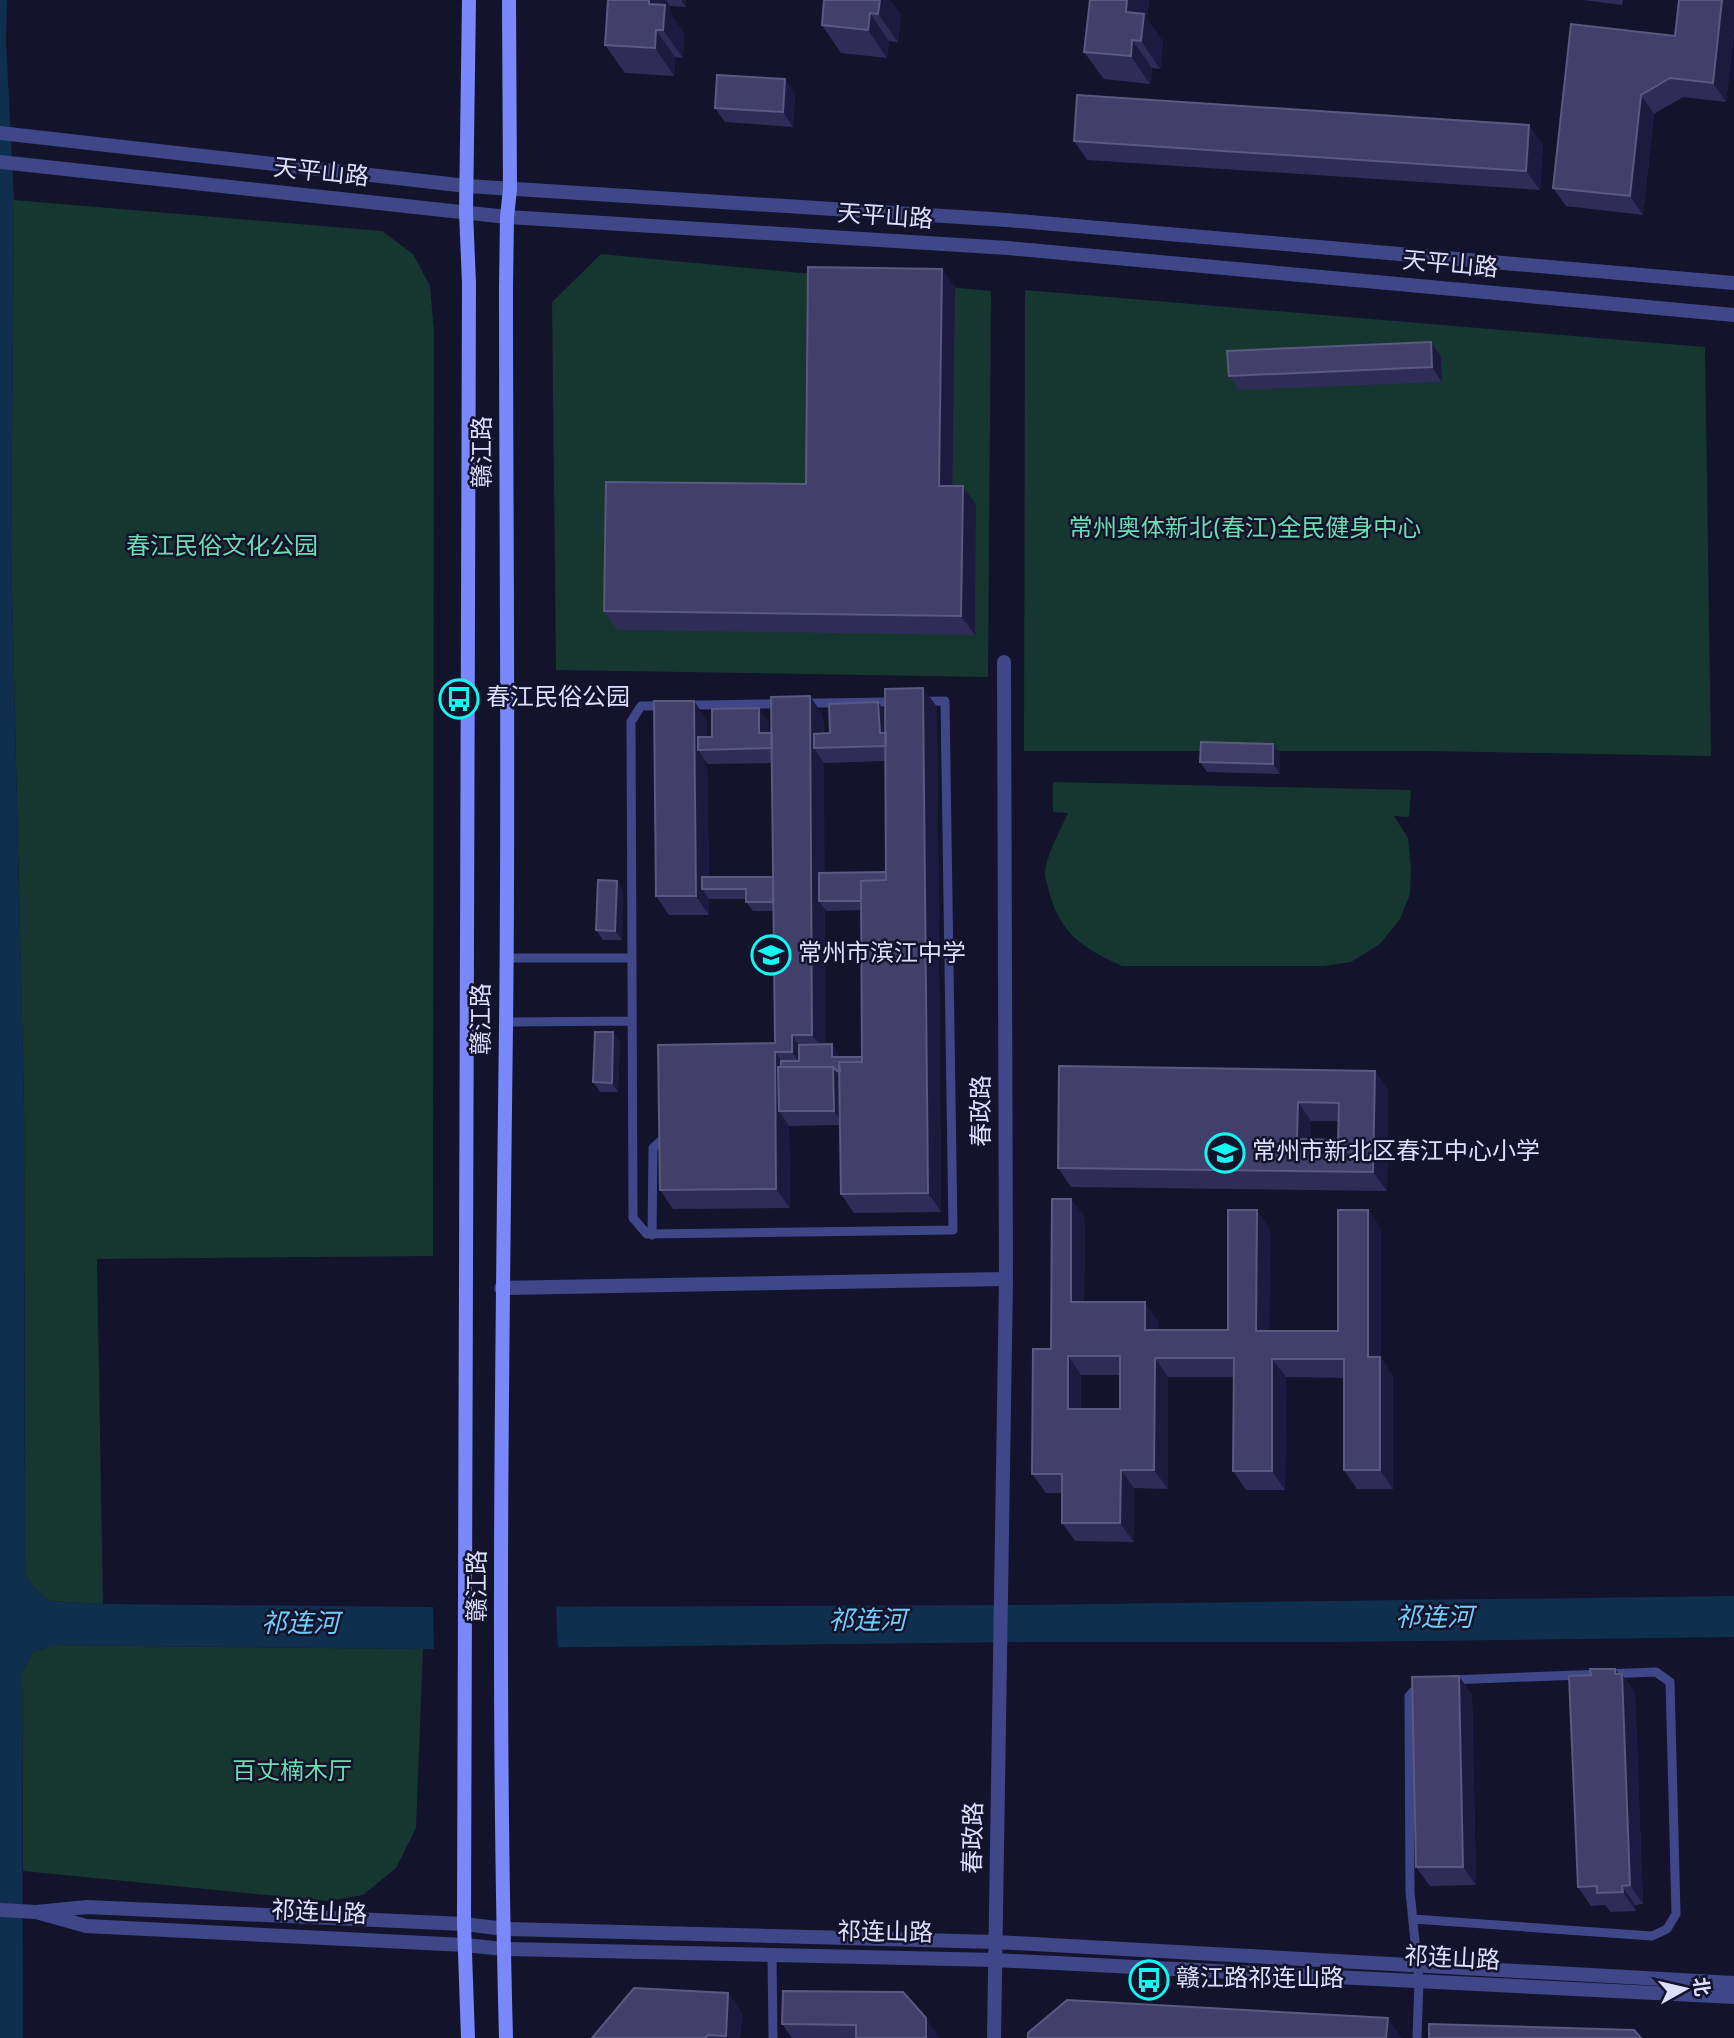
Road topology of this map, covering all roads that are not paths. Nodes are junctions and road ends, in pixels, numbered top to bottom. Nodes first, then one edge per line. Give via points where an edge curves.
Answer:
1 (469, 0) edge
2 (509, 0) edge
3 (0, 133) edge
4 (0, 162) edge
5 (467, 186) junction
6 (510, 189) junction
7 (466, 212) junction
8 (507, 217) junction
9 (1734, 282) edge
10 (1734, 315) edge
11 (1004, 662) dead end
12 (506, 958) junction
13 (632, 958) junction
14 (632, 1021) junction
15 (506, 1022) junction
16 (666, 1136) edge
17 (652, 1235) junction
18 (1006, 1279) junction
19 (501, 1288) junction
20 (0, 1910) edge
21 (36, 1912) junction
22 (1413, 1919) junction
23 (464, 1924) junction
24 (505, 1928) junction
25 (996, 1942) junction
26 (465, 1945) junction
27 (504, 1949) junction
28 (772, 1954) junction
29 (995, 1960) junction
30 (1418, 1965) junction
31 (1419, 1981) junction
32 (1734, 1983) edge
33 (1734, 1997) edge
34 (468, 2038) edge
35 (506, 2038) edge
36 (773, 2038) edge
37 (994, 2038) edge
38 (1417, 2038) edge

1 - 5 main road, 赣江路
2 - 6 main road, 赣江路
3 - 5 street, 天平山路
4 - 7 street, 天平山路
5 - 6 street, 天平山路
5 - 7 main road, 赣江路
6 - 8 main road, 赣江路
6 - 9 street, 天平山路 via 1007,220
7 - 8 street, 天平山路
7 - 23 main road, 赣江路
8 - 10 street, 天平山路 via 1008,248
8 - 12 main road, 赣江路
11 - 18 street, 春政路
12 - 13 lane
12 - 15 main road, 赣江路
13 - 14 lane
13 - 17 lane via 631,722 641,706 945,701 953,1230
14 - 15 lane
14 - 17 lane via 633,1218
15 - 19 main road, 赣江路
16 - 17 lane via 653,1149
18 - 19 street
18 - 25 street, 春政路
19 - 24 main road, 赣江路
20 - 21 street, 祁连山路
21 - 23 street, 祁连山路 via 87,1907
21 - 26 street, 祁连山路 via 86,1926
22 - 22 lane via 1652,1936 1667,1929 1676,1914 1670,1682 1656,1672 1421,1682 1409,1696
22 - 30 lane
23 - 24 street, 祁连山路
23 - 26 main road, 赣江路
24 - 25 street, 祁连山路
24 - 27 main road, 赣江路
25 - 29 street, 春政路
25 - 30 street, 祁连山路
26 - 27 street, 祁连山路
26 - 34 main road, 赣江路
27 - 28 street, 祁连山路
27 - 35 main road, 赣江路
28 - 29 street, 祁连山路
28 - 36 lane
29 - 31 street, 祁连山路
29 - 37 street, 春政路
30 - 31 lane
30 - 32 street, 祁连山路
31 - 33 street, 祁连山路
31 - 38 lane

